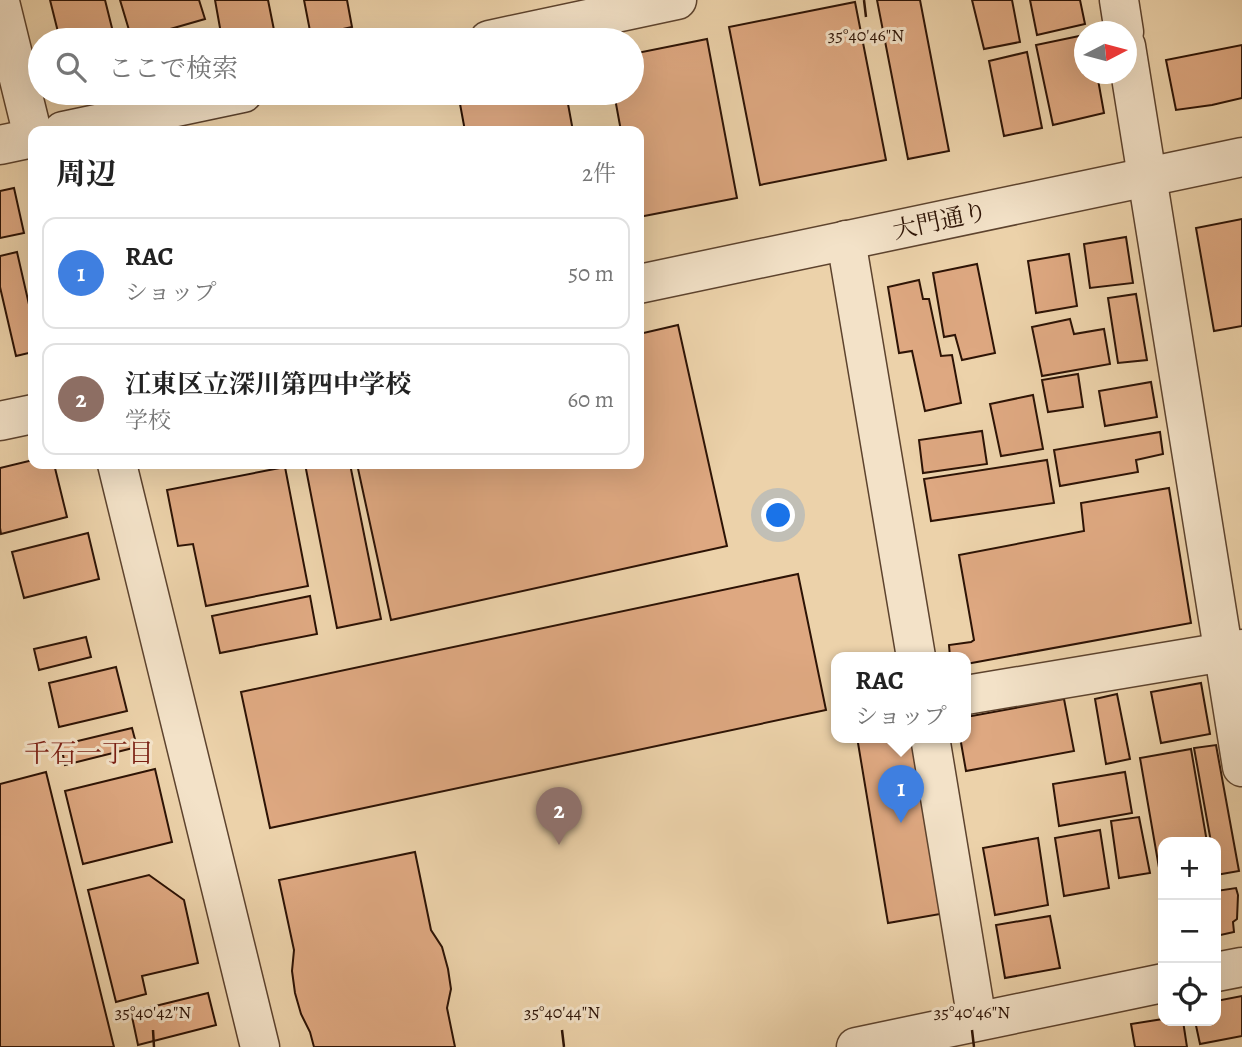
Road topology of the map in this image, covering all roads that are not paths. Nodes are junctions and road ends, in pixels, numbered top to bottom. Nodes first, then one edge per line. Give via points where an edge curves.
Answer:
1 (677, 0) edge
2 (1119, 0) edge
3 (0, 2) edge
4 (1122, 21) edge
5 (545, 28) edge
6 (1132, 84) edge
7 (186, 105) edge
8 (30, 126) edge
9 (87, 126) edge
10 (28, 138) edge
11 (0, 145) edge
12 (1242, 157) edge
13 (1148, 177) junction
14 (846, 240) junction
15 (644, 283) edge
16 (28, 415) edge
17 (0, 421) edge
18 (118, 469) edge
19 (1232, 651) edge
20 (915, 652) edge
21 (971, 694) edge
22 (931, 743) edge
23 (1242, 768) edge
24 (1242, 967) edge
25 (1221, 971) edge
26 (1158, 984) edge
27 (977, 1021) junction
28 (260, 1047) edge
29 (856, 1047) edge

1 - 5 street
2 - 4 street
3 - 8 street
6 - 13 street
7 - 9 street
10 - 11 street
12 - 13 street, 大門通り
13 - 14 street, 大門通り
13 - 19 street
14 - 15 street, 大門通り
14 - 20 street
16 - 17 street
18 - 28 street
19 - 21 street
19 - 23 street
22 - 27 street
24 - 25 street
26 - 27 street
27 - 29 street

